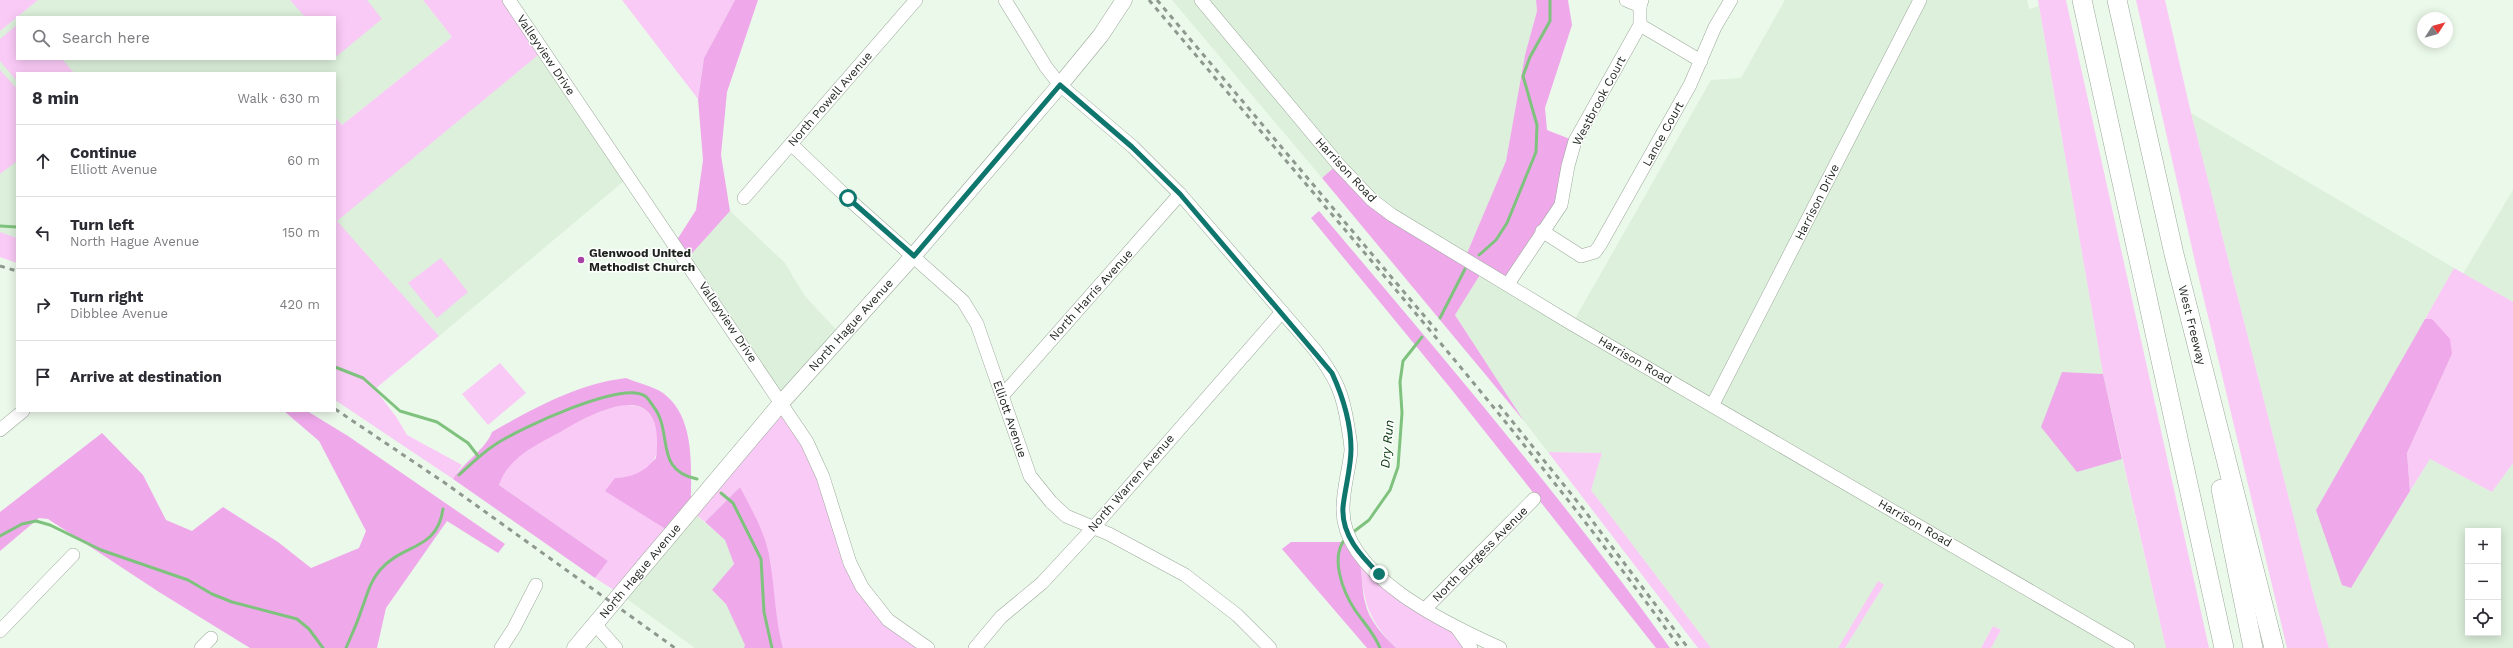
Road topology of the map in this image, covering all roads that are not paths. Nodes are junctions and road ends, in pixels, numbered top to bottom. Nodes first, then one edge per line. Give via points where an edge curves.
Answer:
1 (509, 0) edge
2 (916, 0) edge
3 (1005, 0) edge
4 (1124, 0) edge
5 (1201, 0) edge
6 (1626, 0) edge
7 (1730, 0) edge
8 (1920, 0) edge
9 (2082, 0) edge
10 (2117, 0) edge
11 (1641, 3) edge
12 (1640, 25) junction
13 (1701, 60) junction
14 (1060, 85) junction
15 (791, 144) junction
16 (1180, 194) junction
17 (744, 198) dead end
18 (1542, 231) junction
19 (2174, 254) junction
20 (914, 256) junction
21 (1508, 284) junction
22 (1282, 312) junction
23 (1002, 396) junction
24 (782, 402) junction
25 (1713, 404) junction
26 (22, 412) edge
27 (0, 430) edge
28 (1534, 499) dead end
29 (1093, 528) junction
30 (73, 555) dead end
31 (536, 585) dead end
32 (1425, 609) junction
33 (595, 624) junction
34 (1457, 628) junction
35 (0, 631) edge
36 (211, 638) dead end
37 (201, 648) edge
38 (501, 648) edge
39 (575, 648) edge
40 (616, 648) edge
41 (928, 648) edge
42 (975, 648) edge
43 (1270, 648) edge
44 (1471, 648) edge
45 (1500, 648) edge
46 (2128, 648) edge
47 (2224, 648) edge
48 (2253, 648) edge
49 (2274, 648) edge

1 - 24 street, Valleyview Drive
2 - 15 street, North Powell Avenue
3 - 14 street
4 - 14 main road, North Hague Avenue via 1101,35
5 - 21 street, Harrison Road via 1372,200 1412,228
6 - 11 street
7 - 13 street, Lance Court
8 - 25 street, Harrison Drive
9 - 47 highway
10 - 19 highway, West Freeway
11 - 12 street, Westbrook Court
12 - 13 street
12 - 18 street, Westbrook Court via 1575,141 1561,205
13 - 18 street, Lance Court via 1595,252 1581,256
14 - 16 street via 1132,147
14 - 20 main road, North Hague Avenue
15 - 17 street, North Powell Avenue
15 - 20 street, Elliott Avenue
16 - 22 street
16 - 23 street, North Harris Avenue
18 - 21 street, Westbrook Court
19 - 48 highway
19 - 49 highway, West Freeway
20 - 23 street, Elliott Avenue via 954,290 970,312
20 - 24 main road, North Hague Avenue
21 - 25 street, Harrison Road
22 - 29 street, North Warren Avenue
22 - 32 street via 1332,373 1344,400 1351,449 1343,508 1352,542 1379,574
23 - 29 street, Elliott Avenue via 1030,476 1066,516
24 - 33 main road, North Hague Avenue
24 - 41 street, Valleyview Drive via 807,442 821,471 850,563 862,588 888,620
25 - 46 street, Harrison Road
26 - 27 street
28 - 32 street, North Burgess Avenue
29 - 42 street, North Warren Avenue via 1042,584 1001,616
29 - 43 street, Elliott Avenue via 1186,575 1238,615
30 - 35 street
31 - 38 street
32 - 34 street
33 - 39 main road, North Hague Avenue
33 - 40 street
34 - 44 street
34 - 45 street
36 - 37 street

